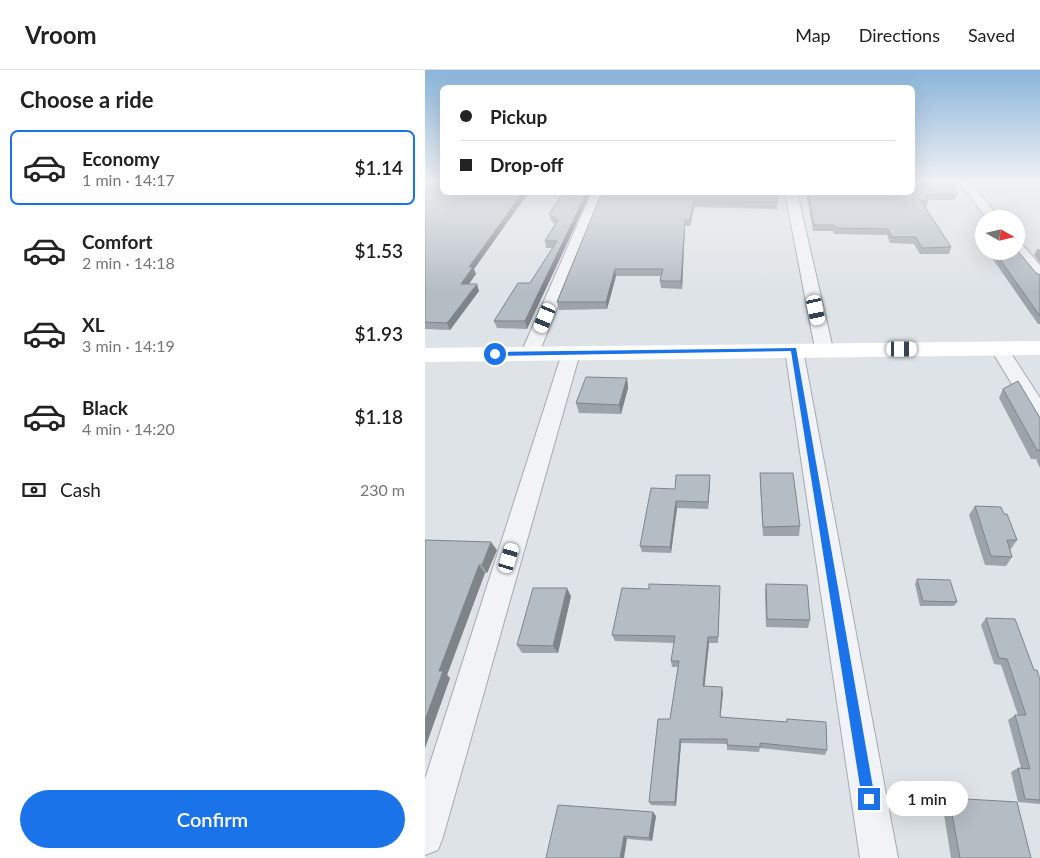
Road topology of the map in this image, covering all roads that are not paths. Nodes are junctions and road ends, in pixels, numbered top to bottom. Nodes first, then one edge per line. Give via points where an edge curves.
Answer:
1 (587, 218) edge
2 (796, 218) edge
3 (1025, 257) edge
4 (1040, 276) edge
5 (999, 348) junction
6 (1040, 348) edge
7 (824, 349) junction
8 (794, 350) junction
9 (530, 353) junction
10 (571, 353) junction
11 (425, 354) edge
12 (1040, 414) edge
13 (425, 837) edge
14 (879, 858) edge

1 - 9 street
2 - 7 street
3 - 4 street
5 - 6 main road
5 - 7 main road
5 - 12 street
7 - 8 main road
8 - 10 main road
8 - 14 street
9 - 10 main road
9 - 11 main road
10 - 13 street

